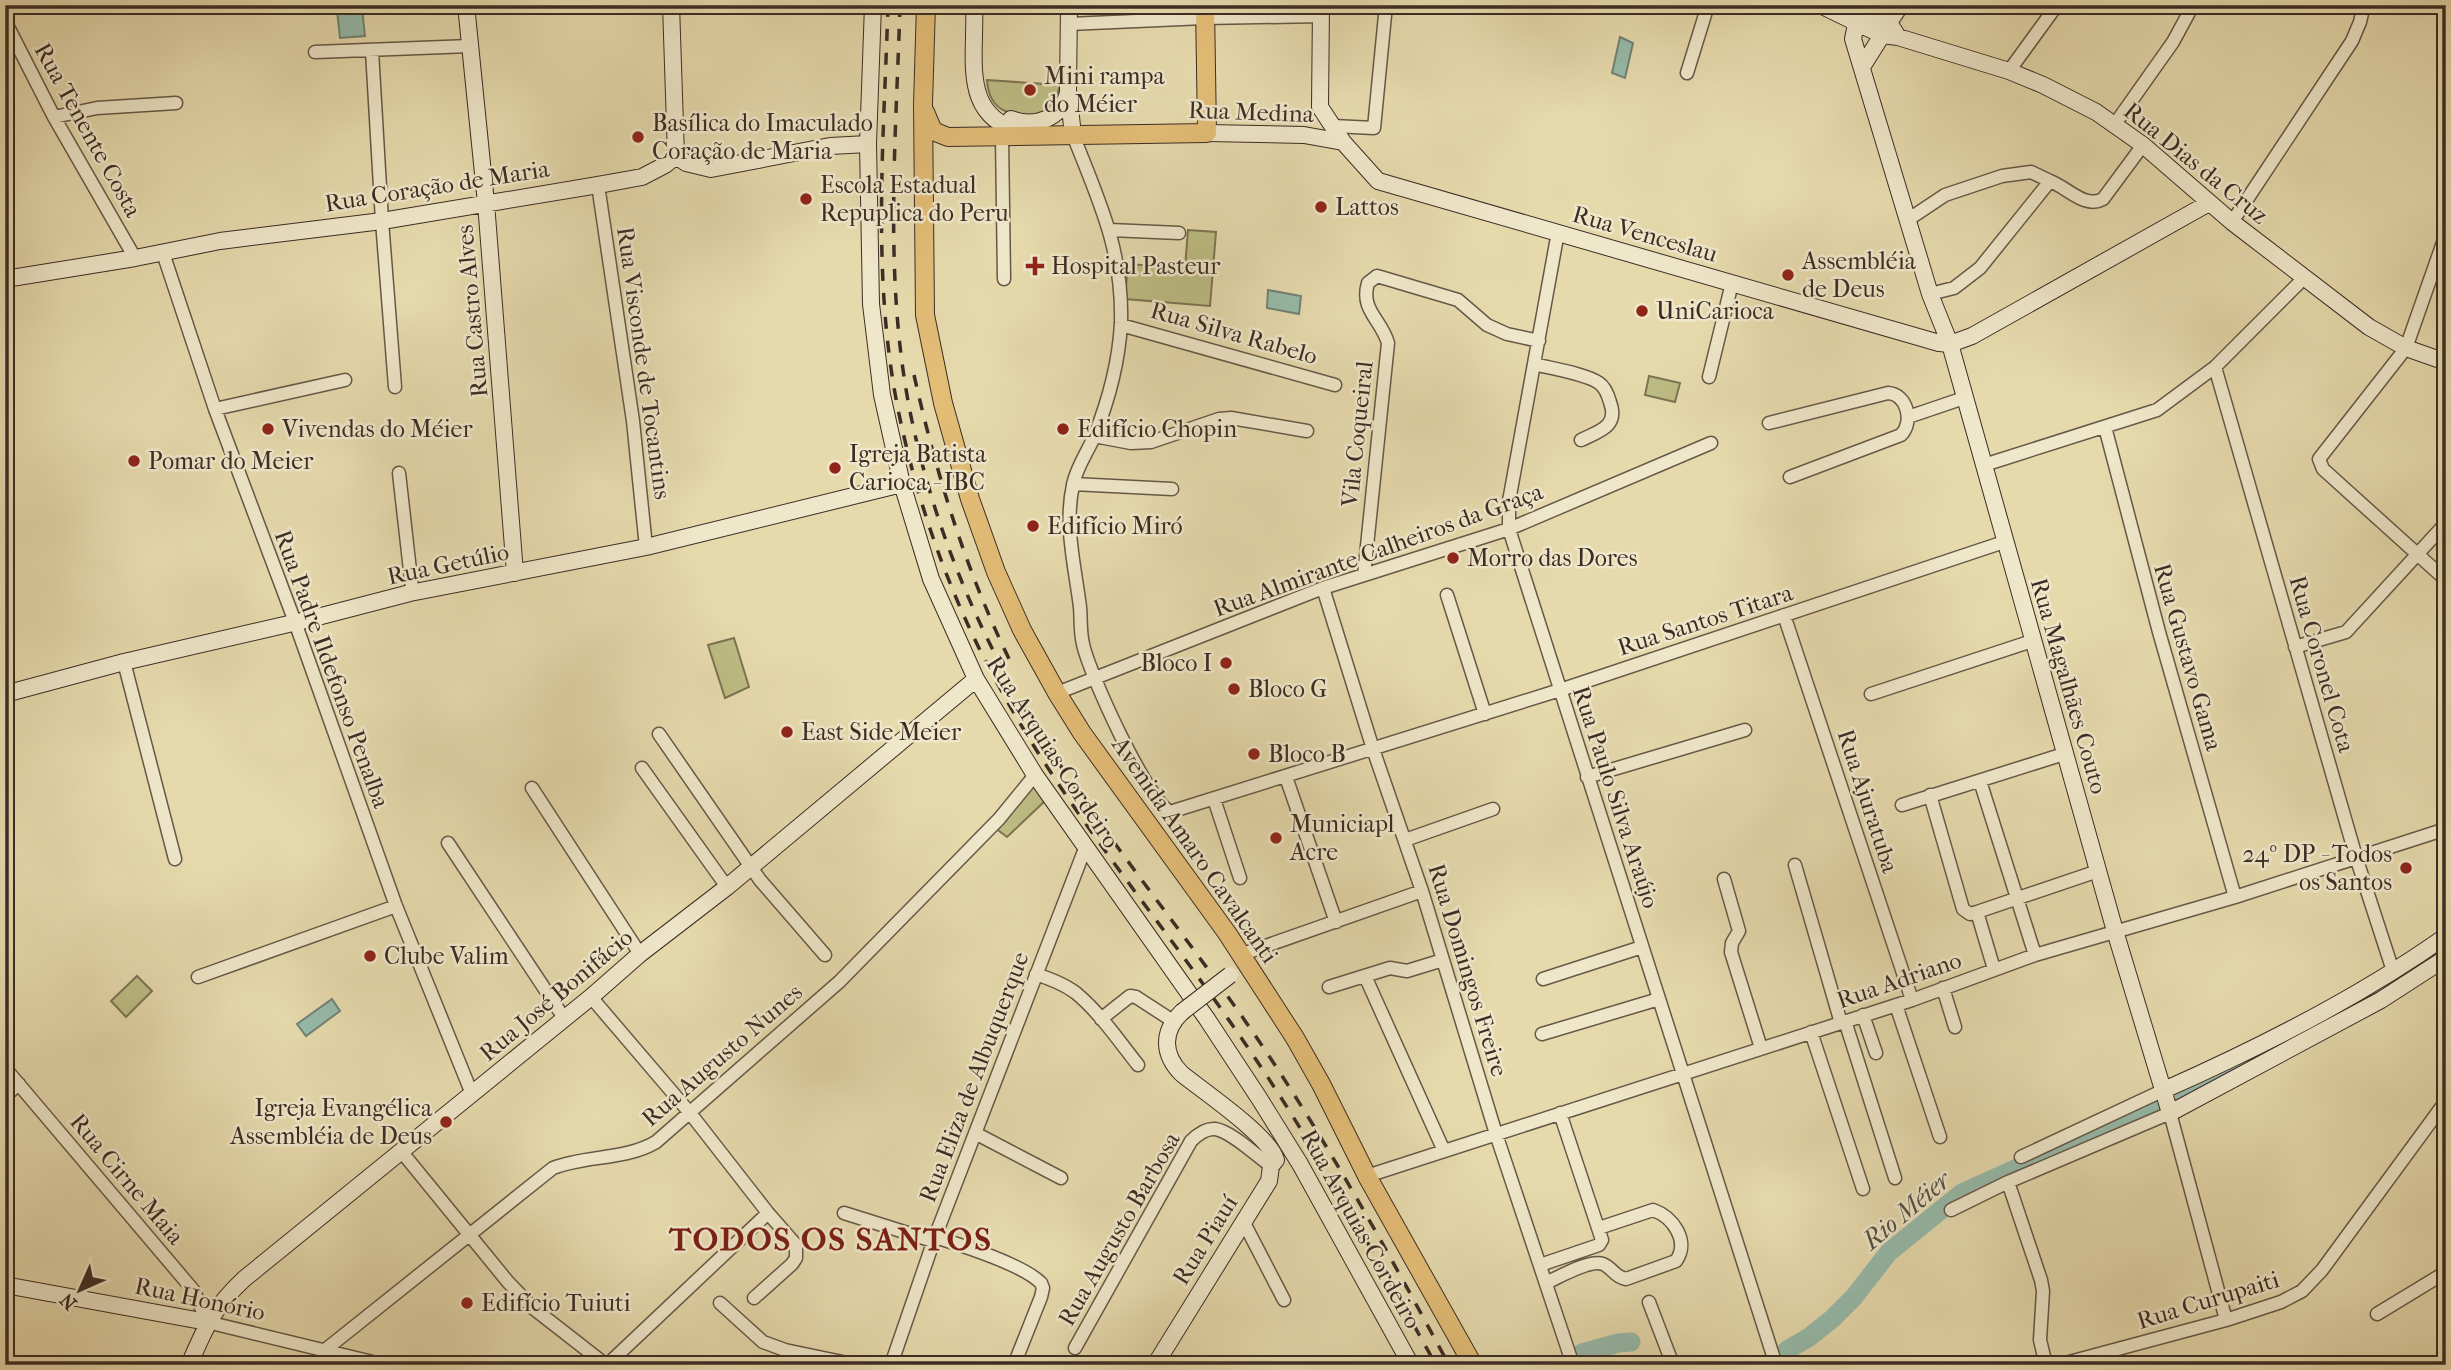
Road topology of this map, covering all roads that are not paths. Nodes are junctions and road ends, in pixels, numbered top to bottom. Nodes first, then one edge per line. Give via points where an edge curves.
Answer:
1 (466, 5) edge
2 (671, 5) edge
3 (873, 5) edge
4 (926, 5) edge
5 (974, 5) edge
6 (1069, 5) edge
7 (1386, 5) edge
8 (1709, 5) edge
9 (1820, 5) edge
10 (1854, 5) edge
11 (1903, 5) edge
12 (2057, 5) edge
13 (2364, 5) edge
14 (2192, 7) edge
15 (1205, 11) edge
16 (1322, 11) edge
17 (5, 21) edge
18 (1069, 24) junction
19 (1856, 24) junction
20 (1890, 32) junction
21 (470, 46) junction
22 (372, 51) junction
23 (314, 52) dead end
24 (1862, 67) junction
25 (2009, 71) junction
26 (1686, 74) dead end
27 (1068, 90) junction
28 (176, 103) dead end
29 (923, 104) junction
30 (1320, 107) junction
31 (986, 109) junction
32 (54, 117) junction
33 (2115, 124) junction
34 (1333, 126) junction
35 (1207, 134) junction
36 (1073, 135) junction
37 (1304, 135) junction
38 (1040, 136) junction
39 (948, 137) junction
40 (1002, 137) junction
41 (1343, 142) junction
42 (868, 144) junction
43 (2143, 145) junction
44 (676, 156) junction
45 (923, 173) junction
46 (2050, 181) junction
47 (598, 185) junction
48 (486, 203) junction
49 (2209, 203) junction
50 (925, 212) junction
51 (1909, 219) junction
52 (382, 220) junction
53 (2232, 222) junction
54 (1110, 230) junction
55 (1559, 232) junction
56 (1179, 233) dead end
57 (2446, 234) edge
58 (923, 238) junction
59 (163, 253) junction
60 (135, 258) junction
61 (2304, 278) junction
62 (5, 279) edge
63 (1004, 279) dead end
64 (934, 283) junction
65 (1732, 283) junction
66 (1930, 294) junction
67 (1121, 325) junction
68 (1539, 341) junction
69 (931, 342) junction
70 (1950, 344) junction
71 (2406, 348) junction
72 (2446, 362) edge
73 (1534, 364) junction
74 (2215, 367) junction
75 (1709, 377) dead end
76 (345, 380) dead end
77 (1335, 385) dead end
78 (395, 387) dead end
79 (1964, 398) junction
80 (215, 409) junction
81 (1908, 417) junction
82 (1769, 423) dead end
83 (2105, 427) junction
84 (1307, 431) dead end
85 (1094, 436) junction
86 (1581, 440) dead end
87 (1711, 443) dead end
88 (1984, 465) junction
89 (399, 473) dead end
90 (1790, 477) dead end
91 (902, 484) junction
92 (1073, 484) junction
93 (1172, 489) dead end
94 (2446, 523) edge
95 (1509, 529) junction
96 (2004, 542) junction
97 (646, 547) junction
98 (2418, 554) junction
99 (515, 573) junction
100 (1363, 575) junction
101 (2446, 580) edge
102 (1323, 588) junction
103 (410, 593) junction
104 (1447, 595) dead end
105 (1784, 615) junction
106 (295, 622) junction
107 (2032, 642) junction
108 (2295, 647) junction
109 (124, 662) junction
110 (1094, 677) junction
111 (976, 679) junction
112 (1560, 690) junction
113 (1057, 693) junction
114 (5, 694) edge
115 (1871, 694) dead end
116 (1485, 714) junction
117 (1745, 730) dead end
118 (659, 734) dead end
119 (1373, 749) junction
120 (2064, 754) junction
121 (642, 768) dead end
122 (1035, 775) junction
123 (1286, 777) junction
124 (1587, 777) junction
125 (1980, 781) junction
126 (532, 788) dead end
127 (1930, 795) junction
128 (1214, 799) junction
129 (1902, 805) dead end
130 (1493, 809) dead end
131 (1177, 811) joint
132 (2446, 829) edge
133 (1405, 840) junction
134 (448, 843) dead end
135 (1086, 846) junction
136 (2356, 857) junction
137 (175, 859) dead end
138 (1795, 865) dead end
139 (751, 867) junction
140 (2098, 872) junction
141 (1240, 878) dead end
142 (1724, 879) dead end
143 (727, 887) junction
144 (1422, 891) junction
145 (2235, 897) junction
146 (2018, 898) junction
147 (396, 906) junction
148 (1977, 912) junction
149 (1336, 922) junction
150 (2115, 931) junction
151 (2446, 936) edge
152 (1642, 947) junction
153 (640, 954) junction
154 (825, 955) dead end
155 (2035, 955) junction
156 (2446, 958) edge
157 (1243, 959) junction
158 (1443, 960) junction
159 (1994, 969) junction
160 (2393, 971) junction
161 (1036, 974) junction
162 (1364, 976) junction
163 (198, 977) dead end
164 (1543, 979) dead end
165 (1329, 987) dead end
166 (1943, 988) junction
167 (591, 997) junction
168 (1659, 999) junction
169 (1912, 1000) junction
170 (1896, 1005) junction
171 (1863, 1015) junction
172 (1177, 1016) junction
173 (564, 1018) junction
174 (1101, 1019) junction
175 (1843, 1022) junction
176 (1955, 1027) dead end
177 (1811, 1032) junction
178 (1542, 1034) dead end
179 (1761, 1048) junction
180 (1875, 1053) dead end
181 (1138, 1065) dead end
182 (5, 1068) edge
183 (1683, 1074) junction
184 (19, 1084) junction
185 (472, 1094) junction
186 (5, 1096) edge
187 (1258, 1098) junction
188 (2167, 1101) junction
189 (2446, 1101) edge
190 (690, 1113) junction
191 (1560, 1113) junction
192 (975, 1133) junction
193 (1496, 1134) junction
194 (1940, 1138) dead end
195 (1263, 1139) junction
196 (401, 1151) junction
197 (1444, 1151) junction
198 (2021, 1157) dead end
199 (1274, 1163) junction
200 (1300, 1164) junction
201 (1367, 1176) junction
202 (1061, 1178) dead end
203 (1895, 1178) dead end
204 (2008, 1182) junction
205 (1863, 1189) dead end
206 (1951, 1210) dead end
207 (768, 1213) junction
208 (844, 1213) dead end
209 (1243, 1221) junction
210 (1599, 1228) junction
211 (469, 1236) junction
212 (934, 1239) junction
213 (1540, 1265) junction
214 (2446, 1272) edge
215 (1546, 1283) junction
216 (5, 1284) edge
217 (754, 1298) dead end
218 (1284, 1300) dead end
219 (1650, 1302) dead end
220 (720, 1303) dead end
221 (2377, 1314) dead end
222 (2227, 1320) junction
223 (207, 1322) junction
224 (1075, 1348) dead end
225 (325, 1350) junction
226 (189, 1365) edge
227 (385, 1365) edge
228 (606, 1365) edge
229 (857, 1365) edge
230 (891, 1365) edge
231 (1014, 1365) edge
232 (1155, 1365) edge
233 (1411, 1365) edge
234 (1473, 1365) edge
235 (1573, 1365) edge
236 (1673, 1365) edge
237 (1776, 1365) edge
238 (2046, 1365) edge
239 (2057, 1365) edge

1 - 21 street, Rua Castro Alves
2 - 44 street
3 - 42 street, Rua Arquias Cordeiro
4 - 29 main road, Avenida Amaro Cavalcanti
5 - 31 street via 974,78
6 - 18 street, Rua Silva Rabelo
7 - 34 street, Rua Medina via 1374,128
8 - 26 street
9 - 19 street, Rua Dias da Cruz
10 - 20 street, Rua Dias da Cruz
11 - 20 street
12 - 25 street
13 - 53 street via 2352,41
14 - 33 street
15 - 16 street
15 - 18 street
15 - 35 main road
16 - 30 street
17 - 32 street, Rua Tenente Costa
18 - 27 street, Rua Silva Rabelo
19 - 20 street, Rua Dias da Cruz
19 - 24 street, Rua Magalhães Couto via 1853,39
20 - 24 street
20 - 25 street, Rua Dias da Cruz
21 - 22 street
21 - 48 street, Rua Castro Alves
22 - 23 street
22 - 52 street
24 - 51 street, Rua Magalhães Couto
25 - 33 street, Rua Dias da Cruz
27 - 31 street via 1058,111 1036,123
27 - 36 street, Rua Silva Rabelo
28 - 32 street via 97,108
29 - 39 main road via 929,126
29 - 45 main road, Avenida Amaro Cavalcanti
30 - 34 street, Rua Venceslau
30 - 37 street
31 - 38 street via 1010,128
32 - 60 street, Rua Tenente Costa
33 - 43 street, Rua Dias da Cruz
34 - 41 street, Rua Venceslau
35 - 36 main road, Rua Medina
35 - 37 street, Rua Medina
36 - 38 main road, Rua Medina
36 - 54 street, Rua Silva Rabelo
37 - 41 street, Rua Medina
38 - 40 main road, Rua Medina
39 - 40 main road, Rua Medina
39 - 45 main road via 933,149
40 - 63 street
41 - 55 street, Rua Venceslau via 1378,181
42 - 44 street via 830,146 711,169
42 - 91 street, Rua Arquias Cordeiro via 871,304 882,395
43 - 46 street via 2095,203 2088,204
43 - 49 street, Rua Dias da Cruz
44 - 47 street, Rua Coração de Maria via 642,177
45 - 50 main road, Avenida Amaro Cavalcanti
46 - 51 street via 2031,172 2002,176 1945,195
46 - 66 street via 1980,268 1954,288
47 - 48 street, Rua Coração de Maria
47 - 97 street, Rua Visconde de Tocantins via 633,421
48 - 52 street, Rua Coração de Maria
48 - 99 street, Rua Castro Alves
49 - 53 street, Rua Dias da Cruz
49 - 70 street
50 - 58 main road, Avenida Amaro Cavalcanti
50 - 64 main road, Avenida Amaro Cavalcanti via 932,229
51 - 66 street, Rua Magalhães Couto
52 - 59 street, Rua Coração de Maria
52 - 78 street
53 - 61 street, Rua Dias da Cruz
54 - 56 street
54 - 67 street, Rua Silva Rabelo
55 - 65 street, Rua Venceslau
55 - 68 street, Rua Paulo Silva Araújo
57 - 71 street
58 - 64 main road
58 - 69 main road, Avenida Amaro Cavalcanti via 925,315
59 - 60 street, Rua Coração de Maria
59 - 80 street, Rua Padre Ildefonso Penalba
60 - 62 street, Rua Coração de Maria
61 - 71 street, Rua Dias da Cruz via 2369,327
61 - 74 street
64 - 69 main road, Avenida Amaro Cavalcanti
65 - 70 street, Rua Venceslau
65 - 75 street
66 - 70 street, Rua Magalhães Couto
67 - 77 street, Rua Silva Rabelo
67 - 85 street, Rua Silva Rabelo via 1111,384
68 - 73 street, Rua Paulo Silva Araújo
68 - 100 street, Vila Coqueiral via 1487,326 1458,300 1377,276 1368,283 1366,304 1388,343
69 - 113 main road, Avenida Amaro Cavalcanti via 953,439 996,572
70 - 79 street, Rua Magalhães Couto
71 - 72 street, Rua Dias da Cruz
71 - 98 street via 2319,459 2323,469
73 - 86 street via 1590,379 1607,392 1612,418 1603,430
73 - 95 street, Rua Paulo Silva Araújo via 1509,500
74 - 83 street via 2157,410
74 - 108 street, Rua Coronel Cota
76 - 80 street
79 - 81 street
79 - 88 street, Rua Magalhães Couto
80 - 106 street, Rua Padre Ildefonso Penalba
81 - 82 street via 1903,400 1888,393
81 - 90 street via 1905,431 1897,437
83 - 88 street
83 - 145 street, Rua Gustavo Gama
84 - 85 street via 1231,418 1151,442
85 - 92 street, Rua Silva Rabelo
87 - 95 street, Rua Almirante Calheiros da Graça
88 - 96 street, Rua Magalhães Couto
89 - 103 street
91 - 97 street, Rua Getúlio
91 - 111 street, Rua Arquias Cordeiro via 931,579
92 - 93 street
92 - 110 street, Rua Silva Rabelo via 1069,510 1072,550 1083,644
94 - 98 street
95 - 100 street, Rua Almirante Calheiros da Graça
95 - 112 street, Rua Paulo Silva Araújo
96 - 105 street, Rua Santos Titara
96 - 107 street, Rua Magalhães Couto
97 - 99 street, Rua Getúlio
98 - 101 street
98 - 108 street via 2346,632
99 - 103 street, Rua Getúlio
100 - 102 street, Rua Almirante Calheiros da Graça
102 - 110 street, Rua Almirante Calheiros da Graça
102 - 119 street, Rua Domingos Freire
103 - 106 street, Rua Getúlio
104 - 116 street
105 - 112 street, Rua Santos Titara
105 - 169 street, Rua Ajuratuba
106 - 109 street, Rua Getúlio
106 - 147 street, Rua Padre Ildefonso Penalba
107 - 115 street
107 - 120 street, Rua Magalhães Couto
108 - 136 street, Rua Coronel Cota
109 - 114 street, Rua Getúlio
109 - 137 street
110 - 113 street, Rua Almirante Calheiros da Graça
110 - 131 street, Rua Silva Rabelo via 1154,797 1170,812
111 - 122 street, Rua Arquias Cordeiro
111 - 139 street, Rua José Bonifácio
112 - 116 street, Rua Santos Titara
112 - 124 street, Rua Paulo Silva Araújo
113 - 157 main road, Avenida Amaro Cavalcanti
116 - 119 street, Rua Santos Titara
117 - 124 street
118 - 139 street
119 - 123 street, Rua Santos Titara
119 - 133 street, Rua Domingos Freire
120 - 125 street
120 - 140 street, Rua Magalhães Couto
121 - 143 street
122 - 135 street, Rua Arquias Cordeiro
122 - 190 street, Rua Augusto Nunes via 999,819 867,954
123 - 128 street, Rua Santos Titara
123 - 149 street
124 - 152 street, Rua Paulo Silva Araújo
125 - 127 street
125 - 146 street
126 - 153 street
127 - 129 street
127 - 148 street via 1964,909 1970,914
128 - 131 street, Rua Santos Titara
128 - 141 street
130 - 133 street
132 - 136 street, Rua Adriano
133 - 144 street, Rua Domingos Freire
134 - 173 street
135 - 161 street, Rua Eliza de Albuquerque
135 - 187 street, Rua Arquias Cordeiro
136 - 145 street, Rua Adriano
136 - 160 street, Rua Coronel Cota
138 - 175 street
139 - 143 street, Rua José Bonifácio
139 - 154 street
140 - 146 street
140 - 150 street, Rua Magalhães Couto
142 - 179 street via 1738,926 1731,952
143 - 153 street, Rua José Bonifácio
144 - 149 street
144 - 158 street, Rua Domingos Freire
145 - 150 street, Rua Adriano
146 - 148 street
146 - 155 street
147 - 163 street
147 - 185 street, Rua Padre Ildefonso Penalba
148 - 159 street
149 - 157 street
150 - 155 street, Rua Adriano
150 - 188 street, Rua Magalhães Couto
151 - 160 street
152 - 164 street
152 - 168 street, Rua Paulo Silva Araújo
153 - 167 street, Rua José Bonifácio
155 - 159 street, Rua Adriano
156 - 188 street via 2381,1000
157 - 172 street, bridge via 1230,975
157 - 201 main road, Avenida Amaro Cavalcanti via 1315,1073
158 - 162 street
158 - 193 street, Rua Domingos Freire
159 - 166 street, Rua Adriano
160 - 188 street
161 - 174 street via 1076,994
161 - 192 street, Rua Eliza de Albuquerque
162 - 165 street
162 - 197 street
166 - 169 street, Rua Adriano
166 - 176 street
167 - 173 street, Rua José Bonifácio
167 - 190 street
168 - 178 street
168 - 183 street, Rua Paulo Silva Araújo
169 - 170 street, Rua Adriano
170 - 171 street, Rua Adriano
170 - 194 street
171 - 175 street, Rua Adriano
171 - 180 street
172 - 174 street via 1130,996
172 - 195 street via 1166,1038 1176,1068
173 - 185 street, Rua José Bonifácio
174 - 181 street
175 - 177 street, Rua Adriano
175 - 203 street
177 - 179 street, Rua Adriano
177 - 205 street
179 - 183 street, Rua Adriano
182 - 184 street, Rua Cirne Maia
183 - 191 street, Rua Adriano
183 - 237 street, Rua Paulo Silva Araújo
184 - 186 street
184 - 223 street, Rua Cirne Maia via 194,1291
185 - 196 street, Rua José Bonifácio
187 - 195 street via 1271,1129
187 - 200 street, Rua Arquias Cordeiro
188 - 198 street
188 - 204 street
188 - 222 street, Rua Magalhães Couto
189 - 222 street, Rua Curupaiti via 2302,1291 2281,1303
190 - 207 street
190 - 211 street, Rua Augusto Nunes via 649,1147 553,1168
191 - 193 street, Rua Adriano
191 - 210 street
192 - 202 street
192 - 212 street, Rua Eliza de Albuquerque
193 - 197 street, Rua Adriano
193 - 213 street, Rua Domingos Freire
195 - 199 street via 1274,1153
196 - 211 street
196 - 223 street, Rua José Bonifácio via 244,1279
197 - 201 street, Rua Adriano
199 - 200 street via 1283,1159
199 - 209 street, Rua Piauí via 1269,1181
199 - 224 street, Rua Augusto Barbosa via 1217,1129 1191,1141
200 - 233 street, Rua Arquias Cordeiro
201 - 234 main road, Avenida Amaro Cavalcanti
204 - 206 street
204 - 238 street via 2041,1280 2040,1340
207 - 217 street via 796,1245 796,1258
207 - 228 street
208 - 212 street
209 - 218 street
209 - 232 street, Rua Piauí
210 - 213 street via 1599,1245
210 - 215 street via 1653,1210 1671,1219 1683,1246 1681,1254 1676,1261 1626,1279 1617,1278 1603,1264 1592,1263
211 - 225 street, Rua Augusto Nunes
211 - 228 street via 533,1308
212 - 230 street, Rua Eliza de Albuquerque
212 - 231 street via 965,1246 1041,1283 1041,1297
213 - 215 street, Rua Domingos Freire
214 - 221 street
215 - 235 street, Rua Domingos Freire
216 - 223 street, Rua Honório
219 - 236 street
220 - 229 street via 763,1342
222 - 239 street, Rua Curupaiti
223 - 225 street, Rua Honório
223 - 226 street, Rua José Bonifácio
225 - 227 street, Rua Honório

